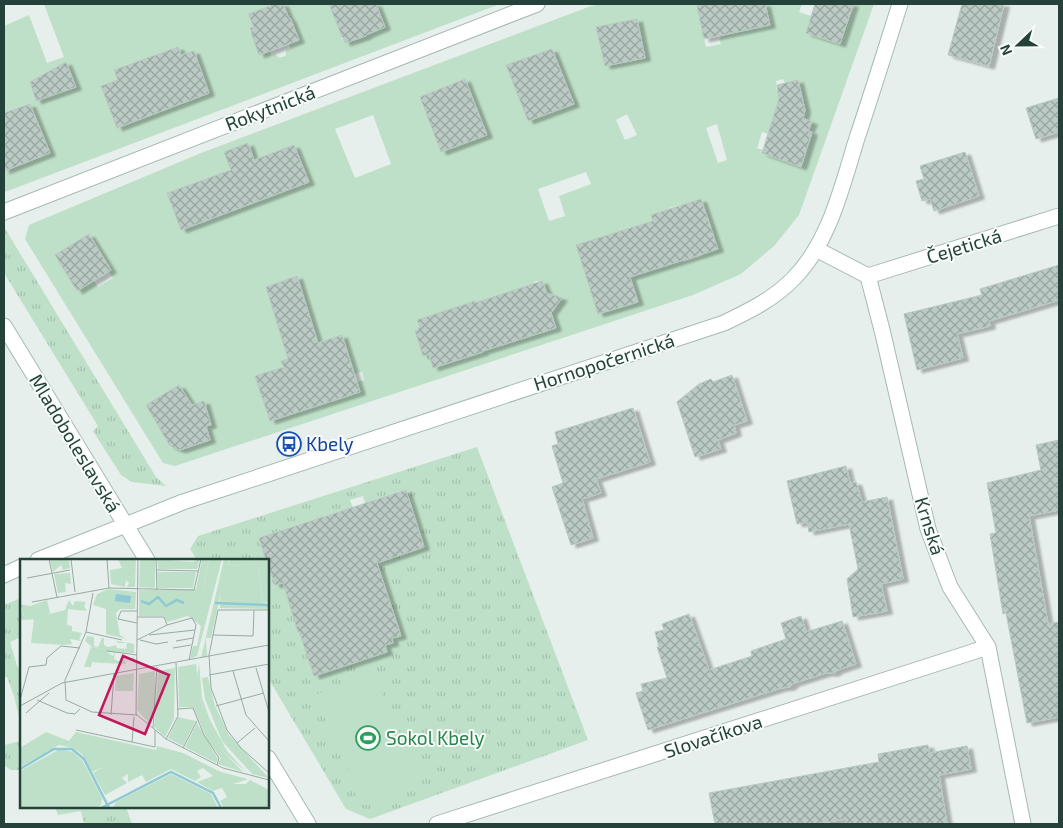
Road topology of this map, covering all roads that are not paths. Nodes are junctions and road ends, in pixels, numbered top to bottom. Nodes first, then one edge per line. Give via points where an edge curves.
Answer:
1 (537, 4) edge
2 (900, 4) edge
3 (4, 212) edge
4 (1059, 216) edge
5 (816, 249) junction
6 (868, 276) junction
7 (4, 326) edge
8 (125, 525) junction
9 (40, 559) edge
10 (146, 559) edge
11 (20, 568) edge
12 (4, 575) edge
13 (988, 647) junction
14 (269, 760) edge
15 (308, 824) edge
16 (438, 824) edge
17 (1023, 824) edge

1 - 3 street, Rokytnická
2 - 5 street, Hornopočernická via 834,211
4 - 6 street, Čejetická
5 - 6 street
5 - 8 street, Hornopočernická via 793,278 770,298 724,323 190,500
6 - 13 street, Krnská via 928,529 950,587
7 - 8 street, Mladoboleslavská
8 - 9 street, Hornopočernická
8 - 10 street, Mladoboleslavská
11 - 12 street
13 - 16 street, Slovačíkova
13 - 17 street, Krnská
14 - 15 street

